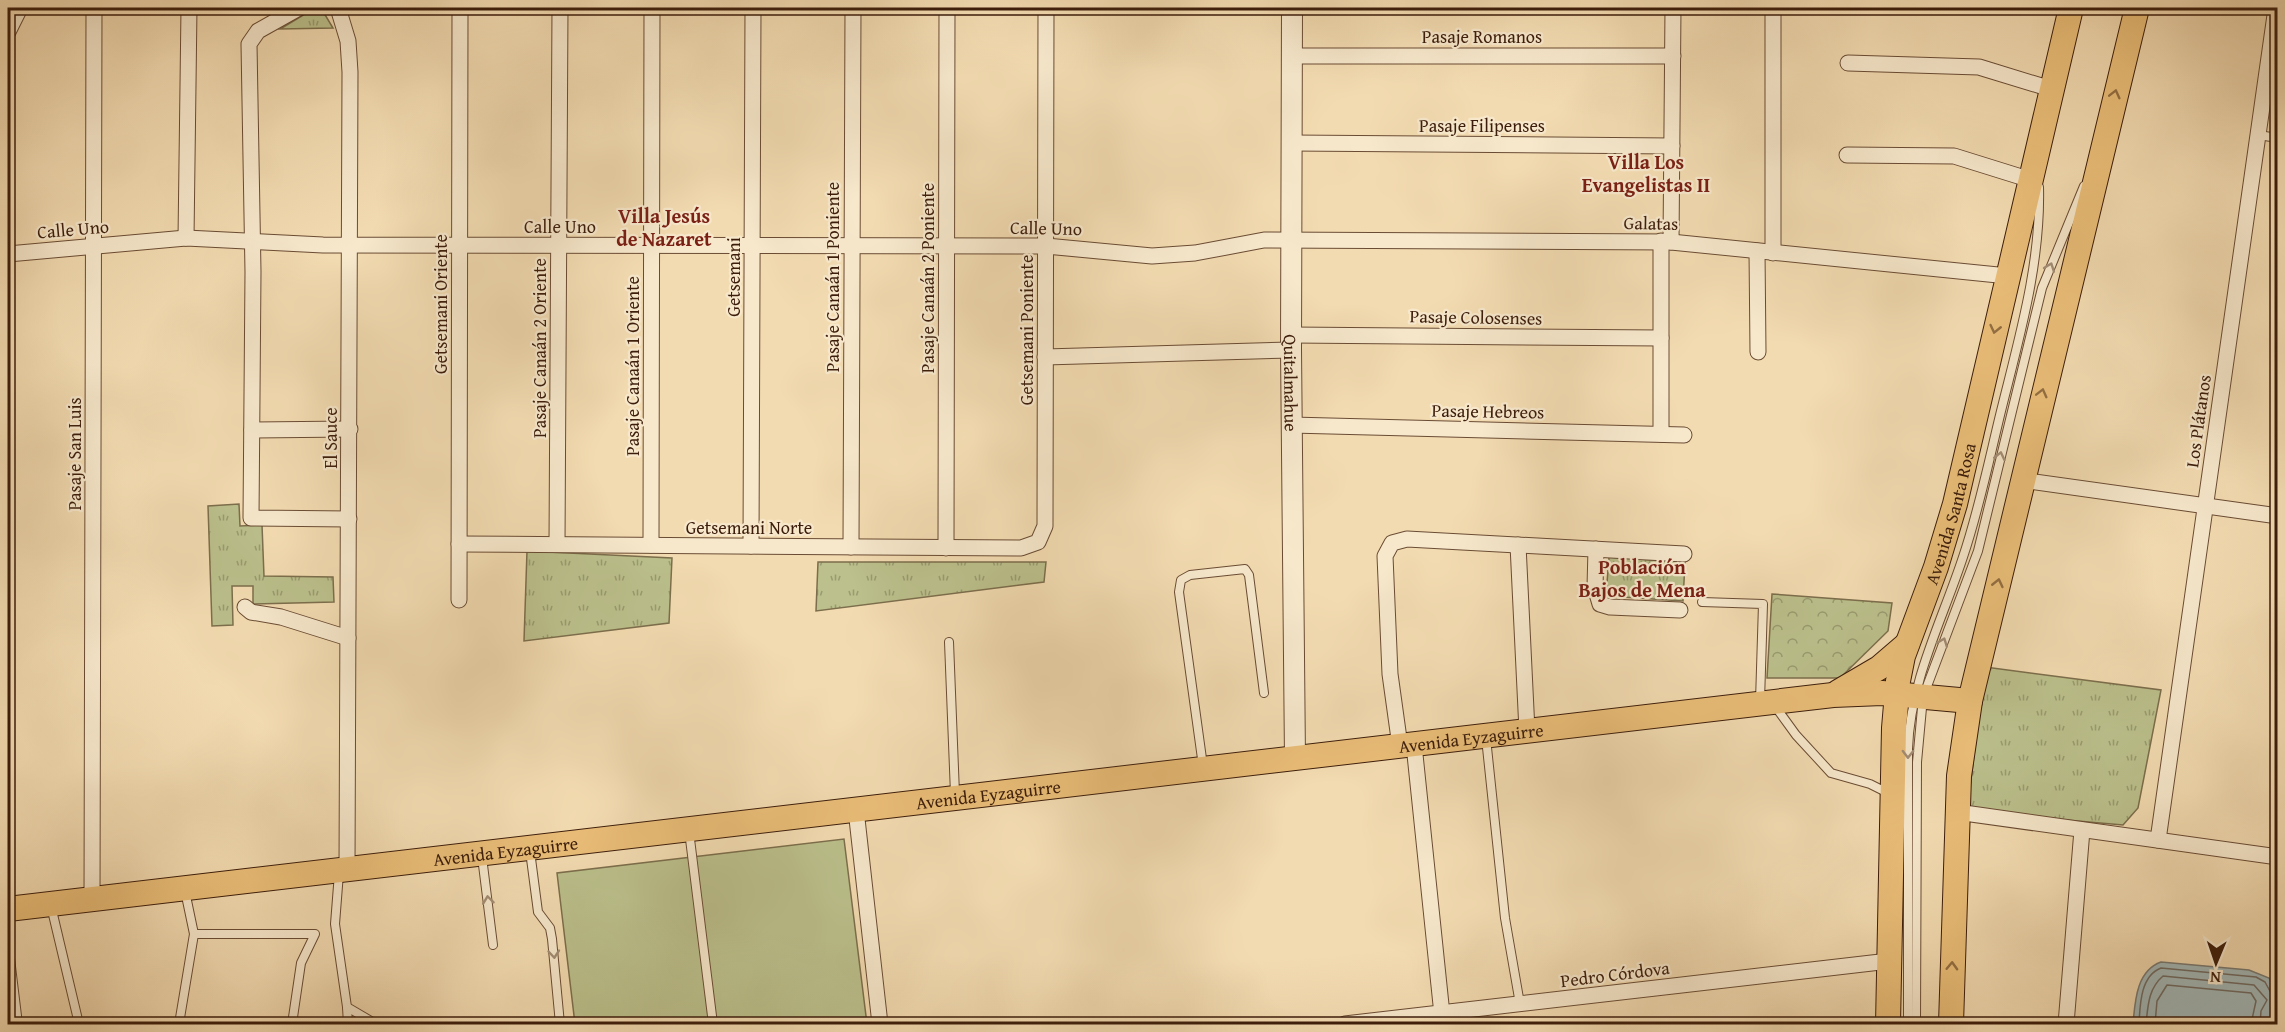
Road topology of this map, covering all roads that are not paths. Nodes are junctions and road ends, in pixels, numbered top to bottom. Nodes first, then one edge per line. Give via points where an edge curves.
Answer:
1 (20, 8) edge
2 (94, 8) edge
3 (189, 8) edge
4 (298, 8) edge
5 (338, 8) edge
6 (460, 8) edge
7 (560, 8) edge
8 (652, 8) edge
9 (753, 8) edge
10 (853, 8) edge
11 (947, 8) edge
12 (1046, 8) edge
13 (1292, 8) edge
14 (1673, 8) edge
15 (1773, 8) edge
16 (2071, 8) edge
17 (2137, 8) edge
18 (2276, 8) edge
19 (8, 32) edge
20 (1292, 56) junction
21 (1673, 56) junction
22 (1848, 63) dead end
23 (2051, 88) junction
24 (2258, 135) junction
25 (2277, 138) edge
26 (1291, 143) junction
27 (1672, 146) junction
28 (2038, 150) junction
29 (2101, 151) junction
30 (1847, 155) dead end
31 (2031, 180) junction
32 (186, 238) junction
33 (1291, 240) junction
34 (251, 241) junction
35 (1666, 242) junction
36 (351, 245) junction
37 (459, 245) junction
38 (559, 245) junction
39 (651, 246) junction
40 (752, 246) junction
41 (852, 246) junction
42 (946, 246) junction
43 (1046, 246) junction
44 (94, 247) junction
45 (1757, 251) junction
46 (1773, 252) junction
47 (8, 254) edge
48 (2008, 276) junction
49 (1660, 338) junction
50 (1291, 342) junction
51 (1758, 351) dead end
52 (1046, 357) junction
53 (1291, 426) junction
54 (350, 429) junction
55 (252, 430) junction
56 (1660, 434) junction
57 (1684, 435) dead end
58 (2021, 480) junction
59 (2205, 506) junction
60 (2277, 516) edge
61 (349, 519) junction
62 (1038, 542) joint
63 (459, 544) junction
64 (557, 544) junction
65 (651, 545) junction
66 (1518, 545) junction
67 (751, 546) junction
68 (851, 547) junction
69 (946, 548) junction
70 (1596, 549) junction
71 (1684, 554) dead end
72 (459, 600) dead end
73 (1702, 602) dead end
74 (245, 607) dead end
75 (1680, 610) dead end
76 (348, 638) junction
77 (949, 642) dead end
78 (1907, 644) junction
79 (1264, 693) dead end
80 (1833, 695) junction
81 (1911, 695) junction
82 (1970, 701) junction
83 (1766, 703) junction
84 (1527, 731) junction
85 (1486, 736) junction
86 (1407, 745) junction
87 (1295, 759) junction
88 (1204, 769) junction
89 (1893, 796) junction
90 (955, 799) junction
91 (856, 810) junction
92 (1957, 812) junction
93 (689, 830) junction
94 (2082, 830) junction
95 (2158, 840) junction
96 (530, 849) junction
97 (482, 855) junction
98 (2277, 857) edge
99 (343, 871) junction
100 (185, 889) junction
101 (92, 900) junction
102 (51, 905) junction
103 (8, 909) edge
104 (194, 934) junction
105 (8, 942) edge
106 (493, 945) dead end
107 (1889, 962) junction
108 (1520, 1004) junction
109 (347, 1006) junction
110 (1442, 1019) edge
111 (18, 1024) edge
112 (79, 1024) edge
113 (179, 1024) edge
114 (292, 1024) edge
115 (348, 1024) edge
116 (376, 1024) edge
117 (560, 1024) edge
118 (713, 1024) edge
119 (880, 1024) edge
120 (1346, 1024) edge
121 (1888, 1024) edge
122 (1908, 1024) edge
123 (1916, 1024) edge
124 (1950, 1024) edge
125 (2067, 1024) edge

1 - 19 street
2 - 44 street, Pasaje San Luis
3 - 32 street
4 - 34 street via 258,31 249,44
5 - 36 street, El Sauce via 350,56
6 - 37 street, Getsemani Oriente
7 - 38 street, Pasaje Canaán 2 Oriente
8 - 39 street, Pasaje Canaán 1 Oriente
9 - 40 street, Getsemani
10 - 41 street, Pasaje Canaán 1 Poniente
11 - 42 street, Pasaje Canaán 2 Poniente
12 - 43 street, Getsemani Poniente
13 - 20 street, Quitalmahue
14 - 21 street
15 - 46 street
16 - 23 main road, Avenida Santa Rosa
29 -> 17 main road
18 - 24 street, Los Plátanos
20 - 21 street, Pasaje Romanos
20 - 26 street, Quitalmahue
21 - 27 street
22 - 23 street via 1971,66
23 - 28 main road, Avenida Santa Rosa
24 - 25 lane
24 - 59 street, Los Plátanos
26 - 27 street, Pasaje Filipenses
26 - 33 street, Quitalmahue
27 - 35 street
28 - 31 main road, Avenida Santa Rosa
28 - 81 lane via 2037,243 2028,301 1971,531
58 -> 29 main road
81 -> 29 lane via 1978,551 2042,288
30 - 31 street via 1954,156
31 - 48 main road, Avenida Santa Rosa
32 - 34 street, Calle Uno
32 - 44 street, Calle Uno
33 - 35 street, Galatas
33 - 43 street, Calle Uno via 1256,240 1176,256
33 - 50 street, Quitalmahue
34 - 36 street, Calle Uno
34 - 55 street
35 - 45 street, Galatas
35 - 49 street
36 - 37 street, Calle Uno
36 - 54 street, El Sauce
37 - 38 street, Calle Uno
37 - 63 street, Getsemani Oriente
38 - 39 street, Calle Uno
38 - 64 street, Pasaje Canaán 2 Oriente
39 - 40 street, Calle Uno
39 - 65 street, Pasaje Canaán 1 Oriente
40 - 41 street, Calle Uno
40 - 67 street, Getsemani
41 - 42 street, Calle Uno
41 - 68 street, Pasaje Canaán 1 Poniente
42 - 43 street, Calle Uno
42 - 69 street, Pasaje Canaán 2 Poniente
43 - 52 street, Getsemani Poniente
44 - 47 street, Calle Uno
44 - 101 street, Pasaje San Luis
45 - 46 street, Galatas
45 - 51 street
46 - 48 street, Galatas
48 -> 78 main road, Avenida Santa Rosa via 1955,504
49 - 50 street, Pasaje Colosenses
49 - 56 street
50 - 52 street, Pasaje Colosenses
50 - 53 street, Quitalmahue
52 - 62 street, Getsemani Poniente via 1045,526
53 - 56 street, Pasaje Hebreos
53 - 87 street, Quitalmahue
54 - 55 street
54 - 61 street, El Sauce
55 - 61 street via 251,519
56 - 57 street, Pasaje Hebreos
58 - 59 street
82 -> 58 main road
59 - 60 street
59 - 95 street, Los Plátanos
61 - 76 street, El Sauce
62 - 69 street, Getsemani Norte via 1021,549
63 - 64 street, Getsemani Norte
63 - 72 street, Getsemani Oriente
64 - 65 street, Getsemani Norte
65 - 67 street, Getsemani Norte
66 - 70 street
66 - 84 street
66 - 86 street via 1407,539 1392,543 1385,556 1390,674
67 - 68 street, Getsemani Norte
68 - 69 street, Getsemani Norte
70 - 71 street
70 - 75 street via 1595,586 1600,604
73 - 83 lane via 1762,604
74 - 76 street via 251,612
76 - 99 street, El Sauce
77 - 90 lane
78 - 80 main road via 1879,668
78 - 81 main road, Avenida Santa Rosa
79 - 88 lane via 1249,575 1245,569 1190,575 1181,580 1179,592
80 - 81 main road, Avenida Eyzaguirre
80 - 83 main road, Avenida Eyzaguirre
81 - 82 main road, Avenida Eyzaguirre
81 - 89 main road, Avenida Santa Rosa
81 -> 122 lane
81 - 123 lane via 1917,762
82 - 92 main road
83 - 84 main road, Avenida Eyzaguirre
83 - 89 lane via 1831,773 1870,784
84 - 85 main road, Avenida Eyzaguirre
85 - 86 main road, Avenida Eyzaguirre
85 - 108 lane via 1505,918
86 - 87 main road, Avenida Eyzaguirre
86 - 110 street
87 - 88 main road, Avenida Eyzaguirre
88 - 90 main road, Avenida Eyzaguirre
89 - 107 main road, Avenida Santa Rosa
90 - 91 main road, Avenida Eyzaguirre
91 - 93 main road, Avenida Eyzaguirre
91 - 119 street
92 - 94 street
124 -> 92 main road
93 - 96 main road, Avenida Eyzaguirre
93 - 118 lane
94 - 95 street
94 - 125 street
95 - 98 street
96 - 97 main road, Avenida Eyzaguirre
96 -> 117 lane via 538,912 550,928 552,939
97 - 99 main road, Avenida Eyzaguirre
106 -> 97 lane
99 - 100 main road, Avenida Eyzaguirre
99 - 109 lane via 335,924
100 - 101 main road, Avenida Eyzaguirre
100 - 104 lane
101 - 102 main road, Avenida Eyzaguirre
102 - 103 main road, Avenida Eyzaguirre
102 - 112 lane
104 - 113 lane
104 - 114 lane via 315,934 301,963
105 - 111 lane
107 - 108 street, Pedro Córdova
107 - 121 main road, Avenida Santa Rosa
108 - 110 street, Pedro Córdova
109 - 115 lane
109 - 116 lane
110 - 120 street, Pedro Córdova

